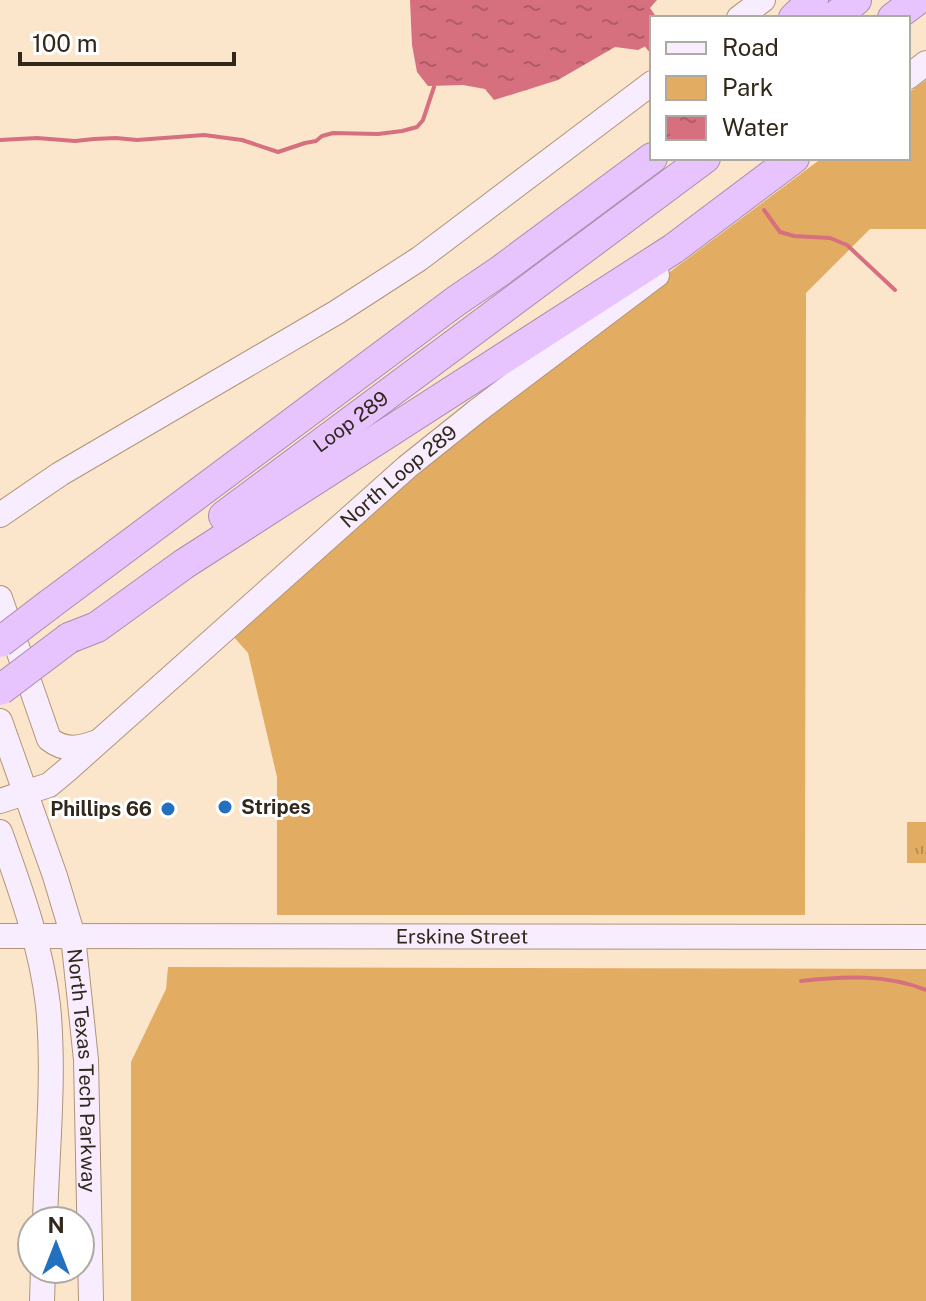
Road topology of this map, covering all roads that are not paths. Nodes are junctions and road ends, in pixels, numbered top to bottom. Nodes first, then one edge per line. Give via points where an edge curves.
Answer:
1 (763, 0) edge
2 (813, 0) edge
3 (856, 0) edge
4 (917, 0) edge
5 (742, 16) edge
6 (796, 16) edge
7 (836, 16) edge
8 (896, 16) edge
9 (926, 63) edge
10 (910, 75) edge
11 (650, 85) edge
12 (650, 144) edge
13 (650, 159) edge
14 (702, 160) edge
15 (791, 160) edge
16 (806, 160) edge
17 (456, 301) junction
18 (29, 495) junction
19 (0, 501) edge
20 (0, 515) edge
21 (0, 535) edge
22 (0, 598) edge
23 (69, 638) junction
24 (0, 642) edge
25 (0, 690) edge
26 (0, 721) edge
27 (97, 742) junction
28 (24, 794) junction
29 (0, 801) edge
30 (0, 832) edge
31 (0, 936) edge
32 (34, 936) junction
33 (73, 936) junction
34 (926, 937) edge
35 (46, 1205) edge
36 (91, 1301) edge

1 - 5 main road
2 - 6 highway
3 - 7 highway
4 - 8 highway
9 - 10 main road
11 - 18 main road via 419,259
12 - 17 highway via 494,262
13 - 17 highway, Loop 289
14 - 23 highway, Loop 289
15 - 23 highway via 673,249 197,556 97,627
16 - 27 main road, North Loop 289 via 407,467
17 - 24 highway, Loop 289, bridge
18 - 19 main road
18 - 20 main road
18 - 21 main road
22 - 27 main road via 49,739 75,749
23 - 25 highway, Loop 289, bridge
26 - 28 main road, North Texas Tech Parkway
27 - 28 main road, North Loop 289 via 49,785
28 - 29 main road, North Loop 289
28 - 33 main road, North Texas Tech Parkway
30 - 32 main road, North Texas Tech Parkway
31 - 32 main road, Erskine Street
32 - 33 main road, Erskine Street
32 - 35 main road, North Texas Tech Parkway via 48,1005 51,1063
33 - 34 main road, Erskine Street
33 - 36 main road, North Texas Tech Parkway via 86,1060

